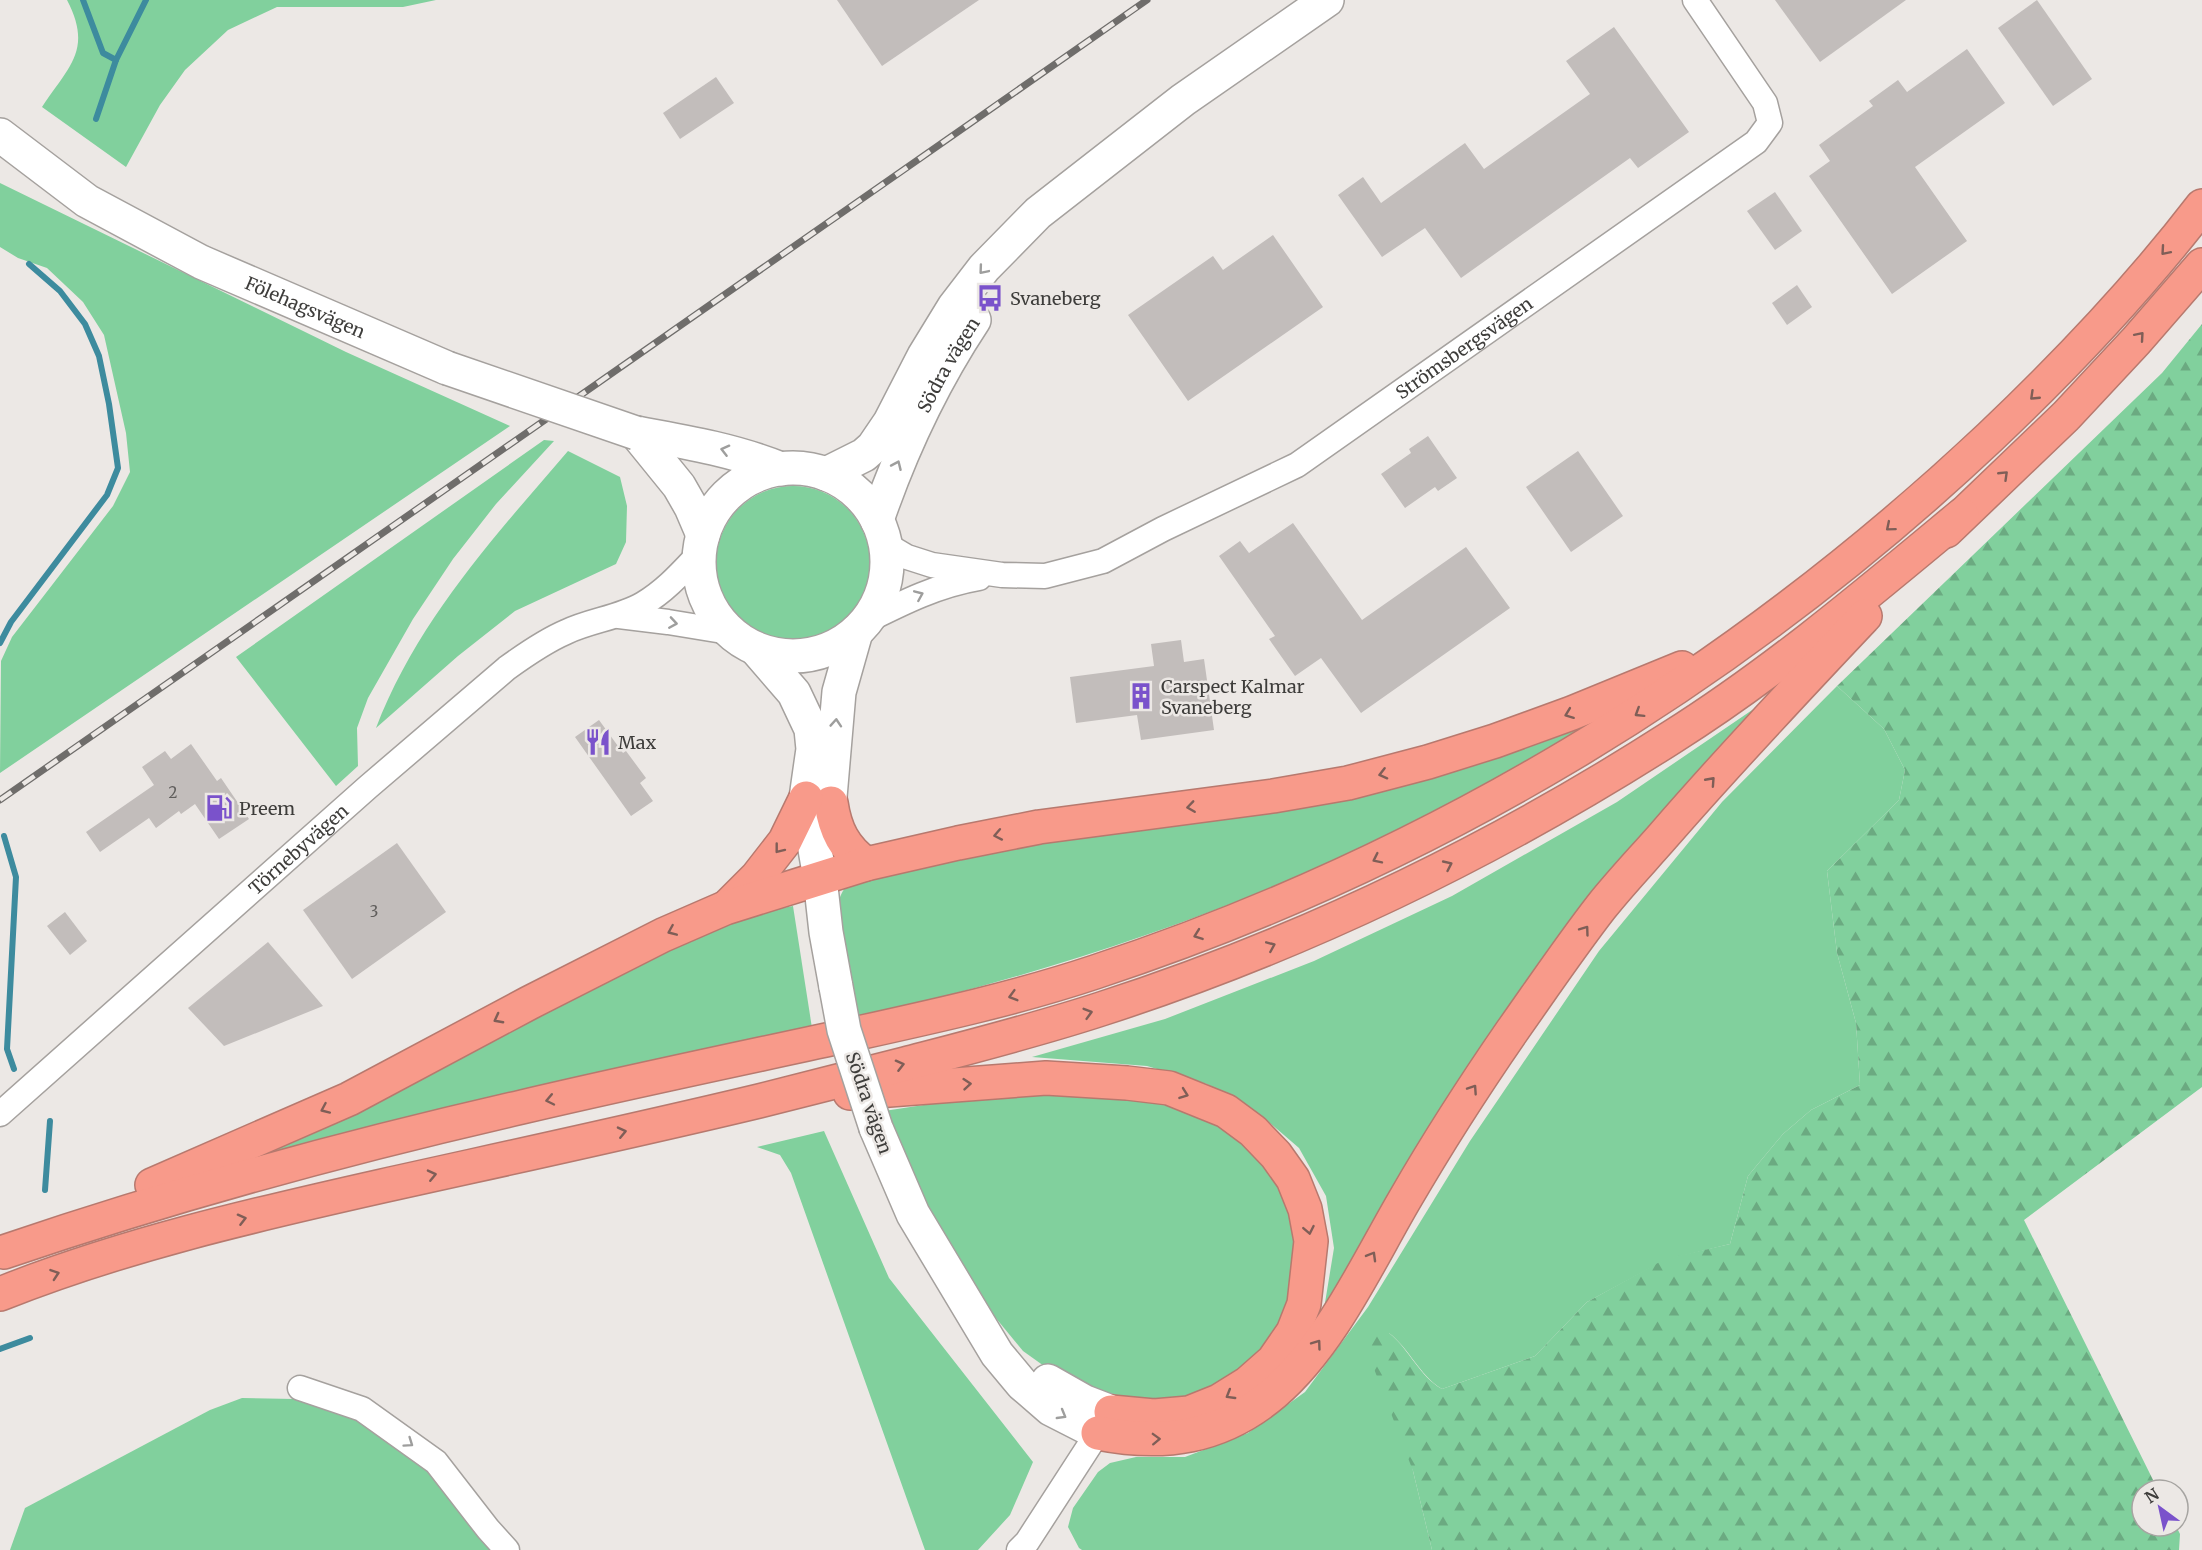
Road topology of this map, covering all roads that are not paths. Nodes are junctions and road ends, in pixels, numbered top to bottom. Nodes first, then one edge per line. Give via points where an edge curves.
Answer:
1 (1327, 0) edge
2 (1701, 2) edge
3 (0, 135) edge
4 (1121, 147) junction
5 (2202, 206) edge
6 (2202, 265) edge
7 (636, 433) junction
8 (781, 469) junction
9 (826, 474) junction
10 (1962, 515) junction
11 (881, 532) junction
12 (705, 533) junction
13 (1002, 575) junction
14 (616, 616) junction
15 (861, 626) junction
16 (729, 632) junction
17 (1740, 644) junction
18 (756, 649) junction
19 (818, 800) junction
20 (866, 864) junction
21 (820, 878) junction
22 (725, 908) junction
23 (762, 1100) junction
24 (0, 1114) edge
25 (2, 1252) edge
26 (0, 1294) edge
27 (300, 1388) dead end
28 (1104, 1423) junction
29 (1031, 1547) edge
30 (507, 1550) edge

1 - 4 main road, Södra vägen
2 - 13 street, Strömsbergsvägen via 1764,103 1770,123 1756,142 1297,465 1103,561 1045,576
3 - 7 main road, Fölehagsvägen, bridge via 87,201 201,262 447,368
4 -> 9 main road, Södra vägen via 1038,213 984,268 924,356 882,436 864,455
11 -> 4 main road, Södra vägen via 892,476 940,376 972,322 1027,250
5 -> 17 highway via 2038,392 1917,504 1833,575
10 -> 6 highway via 2066,416
8 -> 7 main road, Fölehagsvägen via 710,446
7 - 12 main road, Fölehagsvägen via 693,473
8 - 9 main road via 804,468
8 - 12 main road via 761,474 731,490
9 - 11 main road via 864,500
23 -> 10 highway via 1100,1009 1251,954 1476,852 1674,736 1854,605
28 -> 10 highway via 1127,1439 1193,1436 1251,1410 1297,1371 1343,1307 1436,1146 1602,907 1708,784
11 - 13 street, Strömsbergsvägen via 907,557 932,565
11 - 15 main road via 887,564 884,584
12 - 14 street, Törnebyvägen via 671,584 641,605
12 - 16 main road via 699,576 711,610
15 -> 13 street, Strömsbergsvägen via 932,590
14 -> 16 street, Törnebyvägen
14 - 24 street, Törnebyvägen via 565,632 507,668
15 - 18 main road via 837,645 815,654 791,656
19 -> 15 main road, Södra vägen via 839,692
16 - 18 main road
17 -> 20 highway via 1495,741 1359,780 1273,796 1040,828
17 -> 25 highway via 1560,762 1458,819 1334,880 1092,973 964,1010 521,1107 274,1169
18 - 19 main road, Södra vägen via 794,693 811,729
19 - 20 highway via 834,821 844,844
19 - 21 main road, Södra vägen
19 -> 22 highway via 757,877
20 - 21 highway
21 - 22 highway
21 - 28 main road, Södra vägen, bridge via 844,1030 876,1128 913,1214 997,1354 1022,1384 1052,1409
22 -> 25 highway via 519,1008 349,1099
26 -> 23 highway via 145,1245 281,1209
23 -> 28 highway via 1046,1078 1127,1083 1169,1088 1226,1111 1253,1131 1293,1179 1305,1209 1311,1241 1304,1304 1293,1332 1274,1360 1219,1401 1189,1413
27 -> 30 street via 362,1409 436,1462
28 - 29 street

